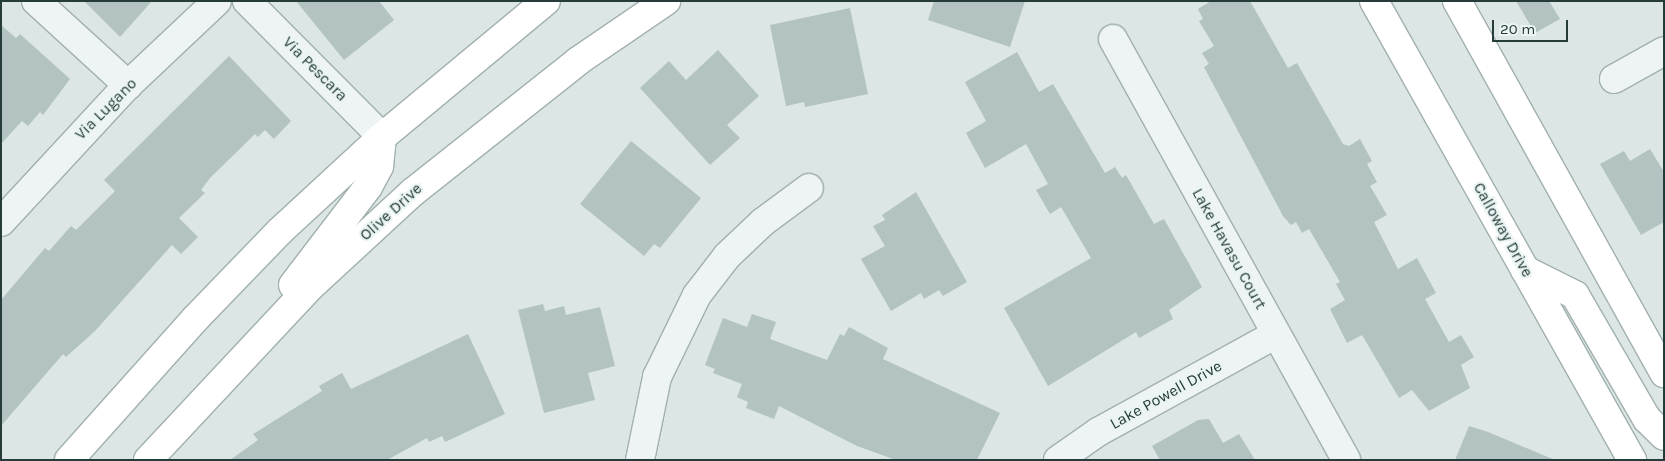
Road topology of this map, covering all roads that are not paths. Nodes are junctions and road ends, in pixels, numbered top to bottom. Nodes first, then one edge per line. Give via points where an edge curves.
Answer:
1 (36, 1) edge
2 (217, 1) edge
3 (247, 1) edge
4 (546, 1) edge
5 (666, 1) edge
6 (1374, 1) edge
7 (1458, 1) edge
8 (1113, 39) dead end
9 (1664, 51) edge
10 (1614, 79) dead end
11 (128, 85) junction
12 (382, 137) junction
13 (809, 188) dead end
14 (1, 222) edge
15 (1525, 270) junction
16 (1276, 334) junction
17 (1664, 373) edge
18 (225, 374) junction
19 (124, 399) junction
20 (1664, 436) edge
21 (69, 460) edge
22 (84, 460) edge
23 (148, 460) edge
24 (640, 460) edge
25 (1058, 460) edge
26 (1346, 460) edge
27 (1632, 460) edge

1 - 11 street
2 - 11 street, Via Lugano
3 - 12 street, Via Pescara
4 - 12 main road
5 - 18 main road, Olive Drive via 578,61 427,180 310,286
6 - 15 main road, Calloway Drive
7 - 17 main road
8 - 16 street, Lake Havasu Court
9 - 10 street
11 - 14 street, Via Lugano
12 - 18 main road via 379,166 368,186
12 - 19 main road via 280,231
13 - 24 street via 763,222 727,256 697,295 657,377
15 - 20 main road via 1575,295 1646,418
15 - 27 main road, Calloway Drive
16 - 25 street, Lake Powell Drive via 1098,432
16 - 26 street, Lake Havasu Court
18 - 23 main road, Olive Drive
19 - 21 main road
19 - 22 main road

